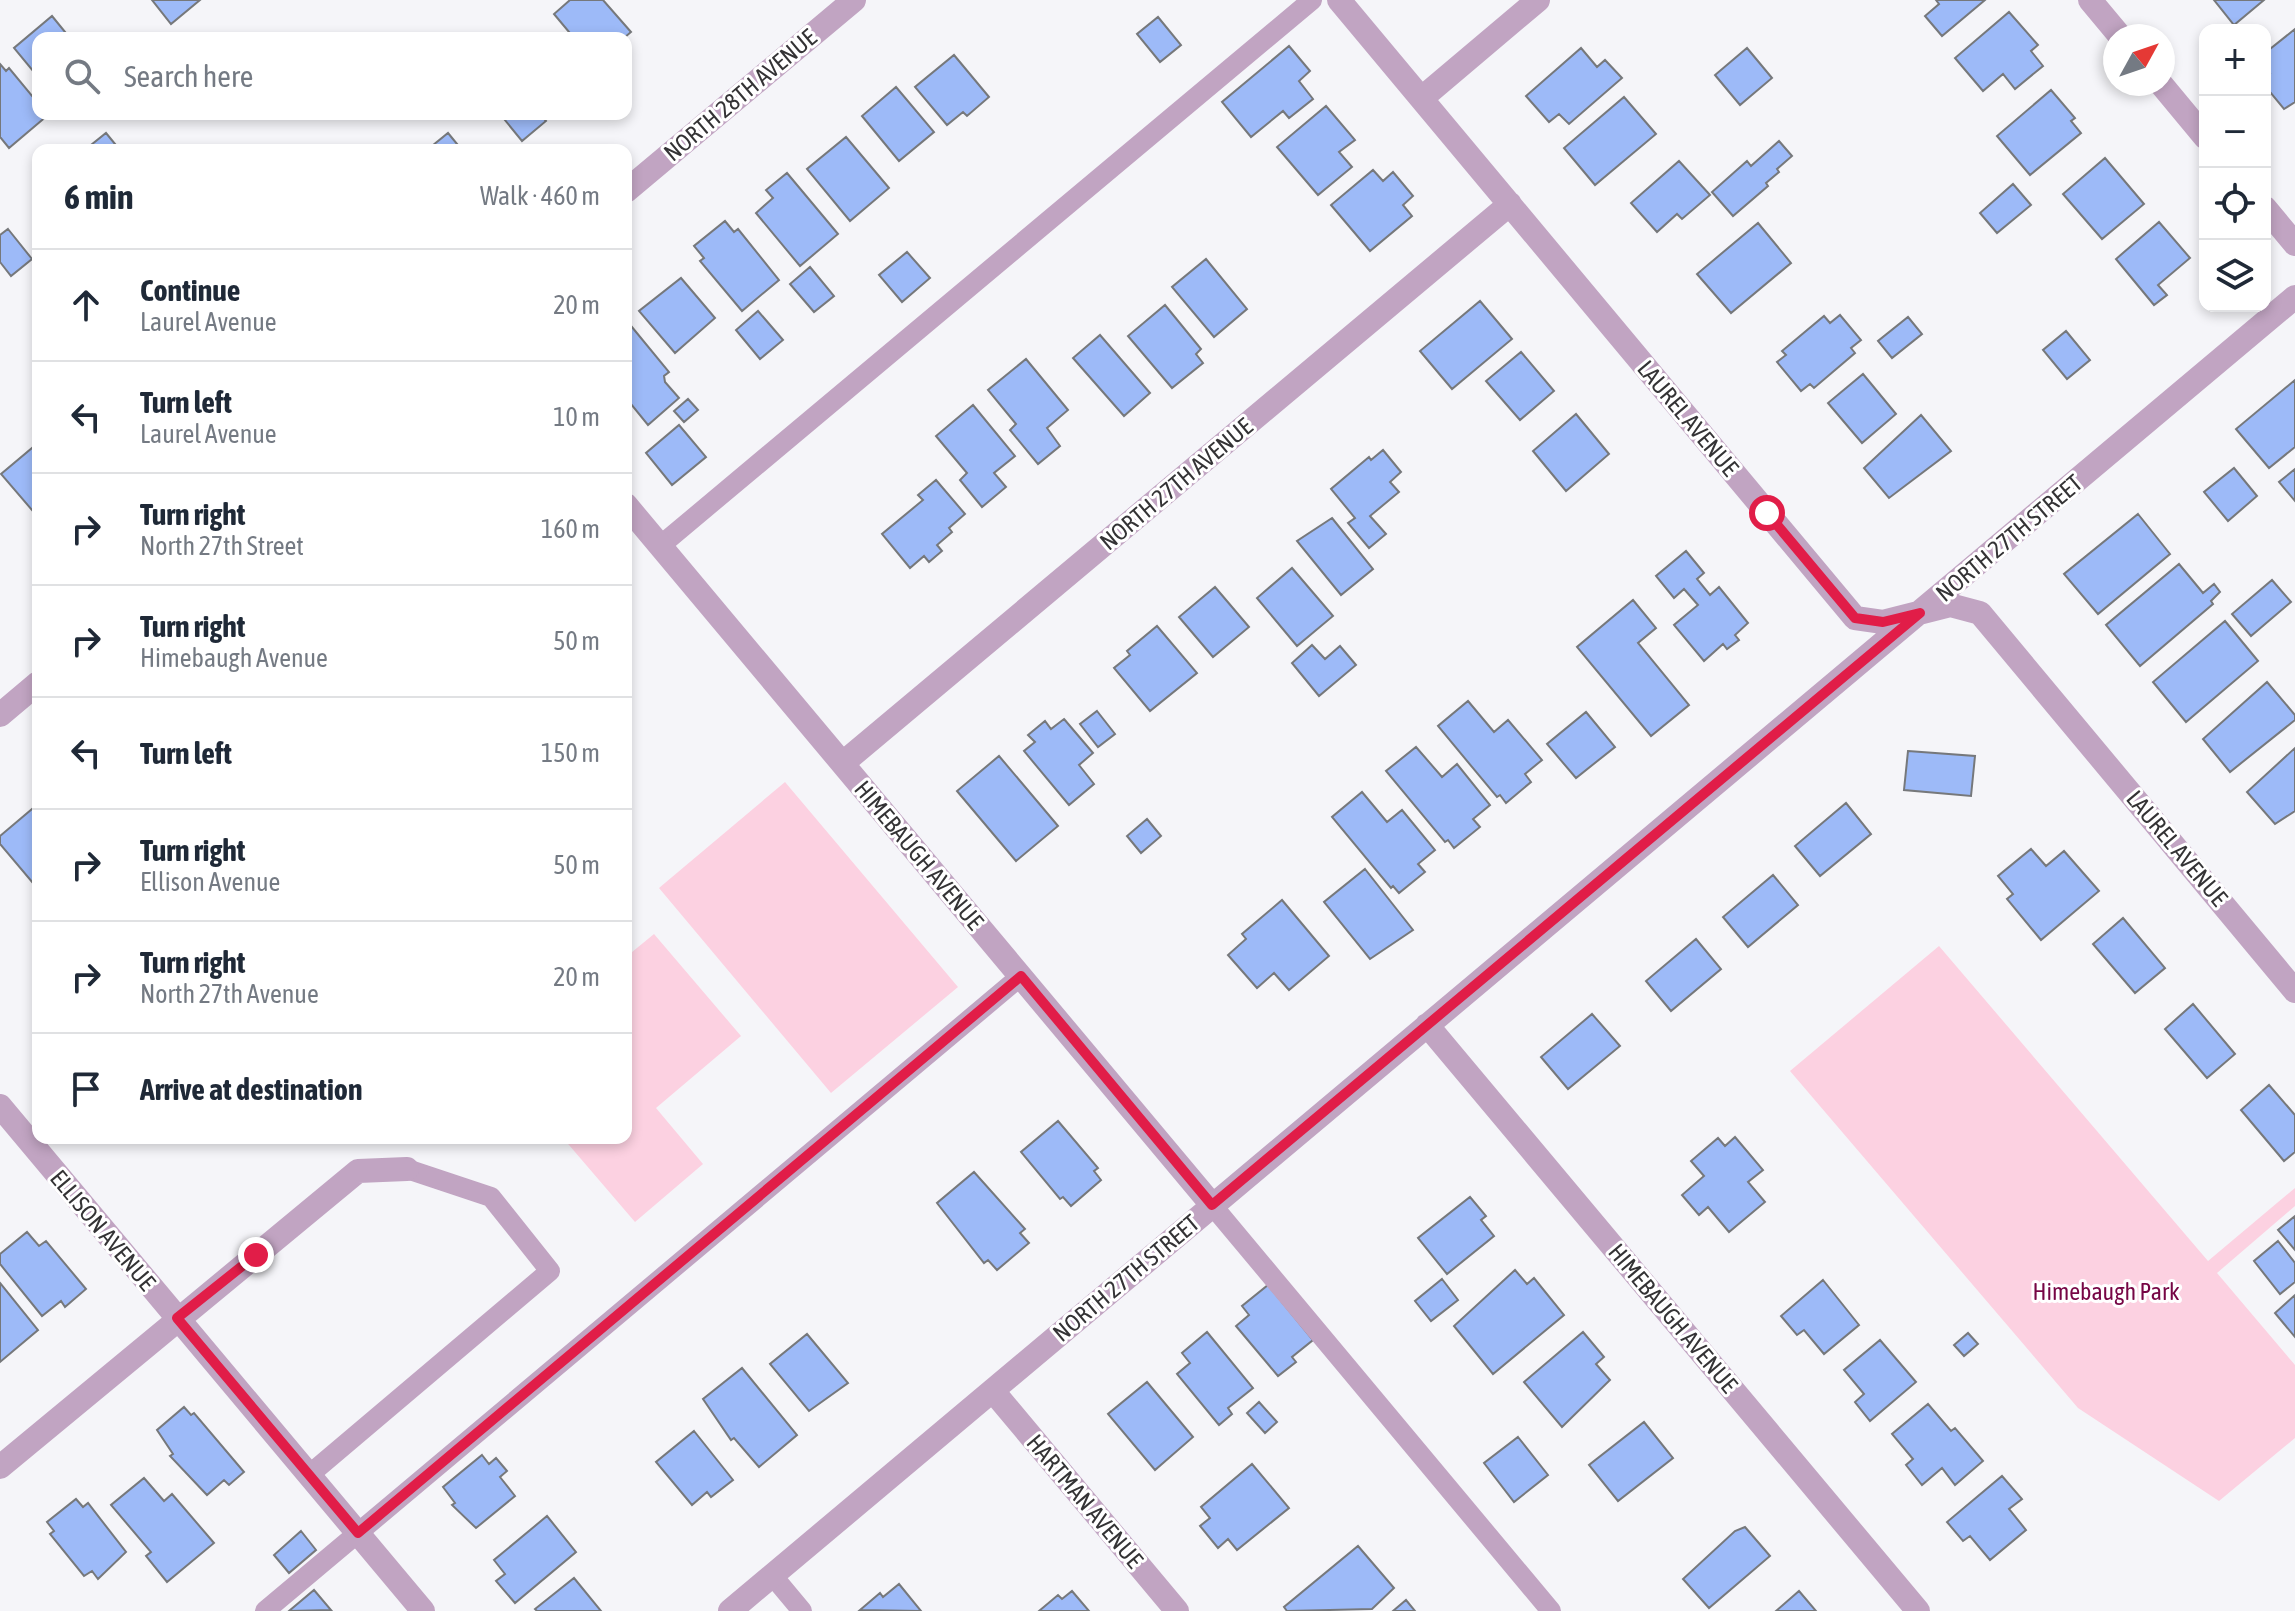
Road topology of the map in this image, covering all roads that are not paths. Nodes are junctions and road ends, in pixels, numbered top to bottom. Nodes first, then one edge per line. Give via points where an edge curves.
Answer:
1 (854, 0) edge
2 (1312, 0) edge
3 (1339, 0) edge
4 (1538, 0) edge
5 (2090, 0) edge
6 (2110, 24) edge
7 (2171, 96) edge
8 (1422, 98) junction
9 (2199, 130) edge
10 (632, 186) edge
11 (1510, 204) junction
12 (2271, 215) edge
13 (2295, 244) edge
14 (2295, 297) edge
15 (632, 512) edge
16 (660, 546) junction
17 (1920, 613) junction
18 (32, 688) edge
19 (0, 715) edge
20 (843, 763) junction
21 (1021, 976) junction
22 (2295, 991) edge
23 (1427, 1025) junction
24 (0, 1106) edge
25 (407, 1169) joint
26 (1212, 1205) junction
27 (177, 1318) junction
28 (993, 1391) junction
29 (0, 1467) edge
30 (309, 1475) junction
31 (358, 1533) junction
32 (772, 1575) junction
33 (265, 1611) edge
34 (423, 1611) edge
35 (730, 1611) edge
36 (802, 1611) edge
37 (1177, 1611) edge
38 (1551, 1611) edge
39 (1918, 1611) edge

1 - 10 street, NORTH 28TH AVENUE
2 - 16 lane
3 - 8 street, LAUREL AVENUE
4 - 8 street
5 - 6 street
7 - 9 street
8 - 11 street, LAUREL AVENUE
11 - 17 street, LAUREL AVENUE via 1855,618 1883,622
11 - 20 street, NORTH 27TH AVENUE
12 - 13 street
14 - 17 street, NORTH 27TH STREET
15 - 16 street, HIMEBAUGH AVENUE
16 - 20 street, HIMEBAUGH AVENUE
17 - 22 street, LAUREL AVENUE via 1950,605 1980,613
17 - 23 street, NORTH 27TH STREET
18 - 19 street
20 - 21 street, HIMEBAUGH AVENUE
21 - 26 street, HIMEBAUGH AVENUE
21 - 31 lane
23 - 26 street, NORTH 27TH STREET
23 - 39 street, HIMEBAUGH AVENUE
24 - 27 street, ELLISON AVENUE
25 - 27 street via 358,1171
25 - 30 lane via 491,1197 550,1271
26 - 28 street, NORTH 27TH STREET
26 - 38 lane
27 - 29 street
27 - 30 street, ELLISON AVENUE
28 - 32 street, NORTH 27TH STREET
28 - 37 street, HARTMAN AVENUE
30 - 31 street, ELLISON AVENUE
31 - 33 lane
31 - 34 street, ELLISON AVENUE
32 - 35 street, NORTH 27TH STREET
32 - 36 lane

